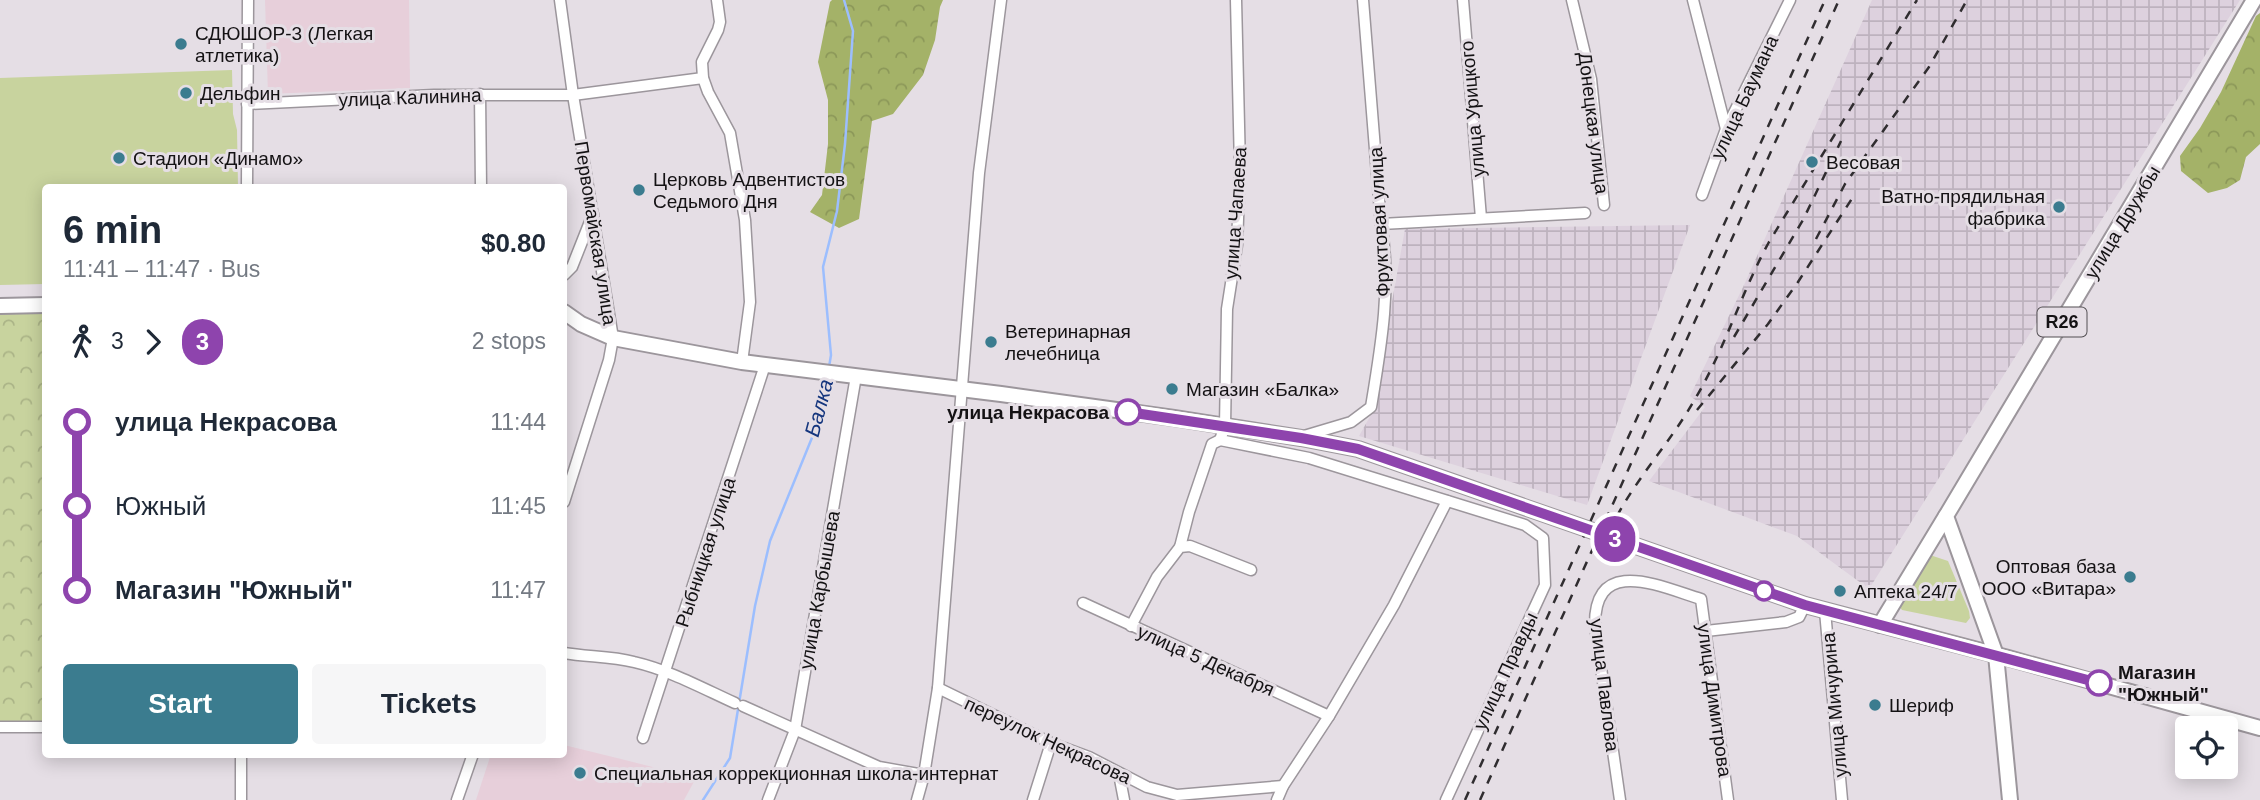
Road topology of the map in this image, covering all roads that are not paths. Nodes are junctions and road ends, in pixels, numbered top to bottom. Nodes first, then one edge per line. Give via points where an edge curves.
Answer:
1 (248, 0) edge
2 (560, 0) edge
3 (717, 0) edge
4 (1001, 0) edge
5 (1236, 0) edge
6 (1363, 0) edge
7 (1463, 0) edge
8 (1572, 0) edge
9 (1693, 0) edge
10 (1790, 0) edge
11 (2254, 0) edge
12 (703, 78) junction
13 (480, 94) junction
14 (573, 95) junction
15 (247, 104) junction
16 (1726, 129) junction
17 (247, 184) edge
18 (481, 184) edge
19 (1703, 195) dead end
20 (1604, 205) dead end
21 (1585, 213) dead end
22 (594, 214) junction
23 (1481, 218) junction
24 (1381, 224) junction
25 (567, 272) edge
26 (42, 305) edge
27 (0, 306) edge
28 (567, 314) edge
29 (613, 338) junction
30 (742, 362) junction
31 (765, 365) junction
32 (856, 376) junction
33 (962, 390) junction
34 (1222, 433) junction
35 (1301, 438) junction
36 (567, 493) edge
37 (1447, 501) junction
38 (1946, 516) junction
39 (1180, 547) junction
40 (1251, 570) dead end
41 (1701, 599) joint
42 (1083, 603) dead end
43 (1805, 605) junction
44 (1825, 611) junction
45 (1880, 625) junction
46 (1132, 626) junction
47 (1706, 631) junction
48 (567, 653) edge
49 (1996, 654) junction
50 (666, 672) junction
51 (938, 688) junction
52 (1329, 716) junction
53 (0, 727) edge
54 (42, 727) edge
55 (2260, 728) edge
56 (795, 730) junction
57 (643, 738) dead end
58 (1051, 743) junction
59 (241, 758) edge
60 (471, 758) edge
61 (1119, 774) junction
62 (924, 775) junction
63 (1283, 786) junction
64 (241, 800) edge
65 (457, 800) edge
66 (768, 800) edge
67 (917, 800) edge
68 (1033, 800) edge
69 (1124, 800) edge
70 (1277, 800) edge
71 (1446, 800) edge
72 (1620, 800) edge
73 (1728, 800) edge
74 (1842, 800) edge
75 (2010, 800) edge

1 - 15 street
2 - 14 street, Первомайская улица
3 - 12 street via 720,22 704,55
4 - 33 street via 979,173
5 - 34 street, улица Чапаева via 1240,167
6 - 24 street, Фруктовая улица
7 - 23 street, улица Урицкого
8 - 20 street, Донецкая улица via 1591,79
9 - 16 street
10 - 16 street, улица Баумана
11 - 38 main road, улица Дружбы / R26
12 - 14 street, улица Калинина
12 - 30 street via 730,132 745,220 751,302
13 - 14 street, улица Калинина
13 - 15 street, улица Калинина
13 - 18 street
14 - 22 street, Первомайская улица
15 - 17 street
16 - 19 street, улица Баумана
21 - 23 street
22 - 25 street
22 - 29 street, Первомайская улица
23 - 24 street
24 - 35 street, Фруктовая улица via 1384,334 1371,407 1351,422
26 - 27 main road
28 - 29 main road
29 - 30 main road
29 - 36 street, Первомайская улица
30 - 31 main road
31 - 32 main road
31 - 50 street, Рыбницкая улица
32 - 33 main road
32 - 56 street, улица Карбышева
33 - 34 main road
33 - 51 street
34 - 35 main road
34 - 37 street
34 - 39 street via 1212,444
35 - 43 main road via 1358,449
37 - 52 street via 1394,605
37 - 71 street, улица Правды via 1525,525 1543,538 1545,585
38 - 45 main road, улица Дружбы
38 - 49 main road
39 - 40 street via 1190,546
39 - 46 street via 1157,577
41 - 47 street, улица Димитрова
41 - 72 street, улица Павлова via 1628,579 1609,588 1595,608
42 - 46 street, улица 5 Декабря
43 - 44 main road
43 - 47 street via 1799,617 1786,622
44 - 45 main road
44 - 74 street, улица Мичурина
45 - 49 main road
46 - 52 street, улица 5 Декабря
47 - 73 street, улица Димитрова
48 - 50 street via 626,660
49 - 55 main road
49 - 75 main road
50 - 56 street
50 - 57 street, Рыбницкая улица
51 - 58 street, переулок Некрасова
51 - 62 street
52 - 63 street
53 - 54 street
56 - 62 street via 879,767
56 - 66 street, улица Карбышева
58 - 61 street, переулок Некрасова
58 - 68 street
59 - 64 street
60 - 65 street
61 - 63 street, переулок Некрасова via 1177,795
61 - 69 street
62 - 67 street
63 - 70 street

